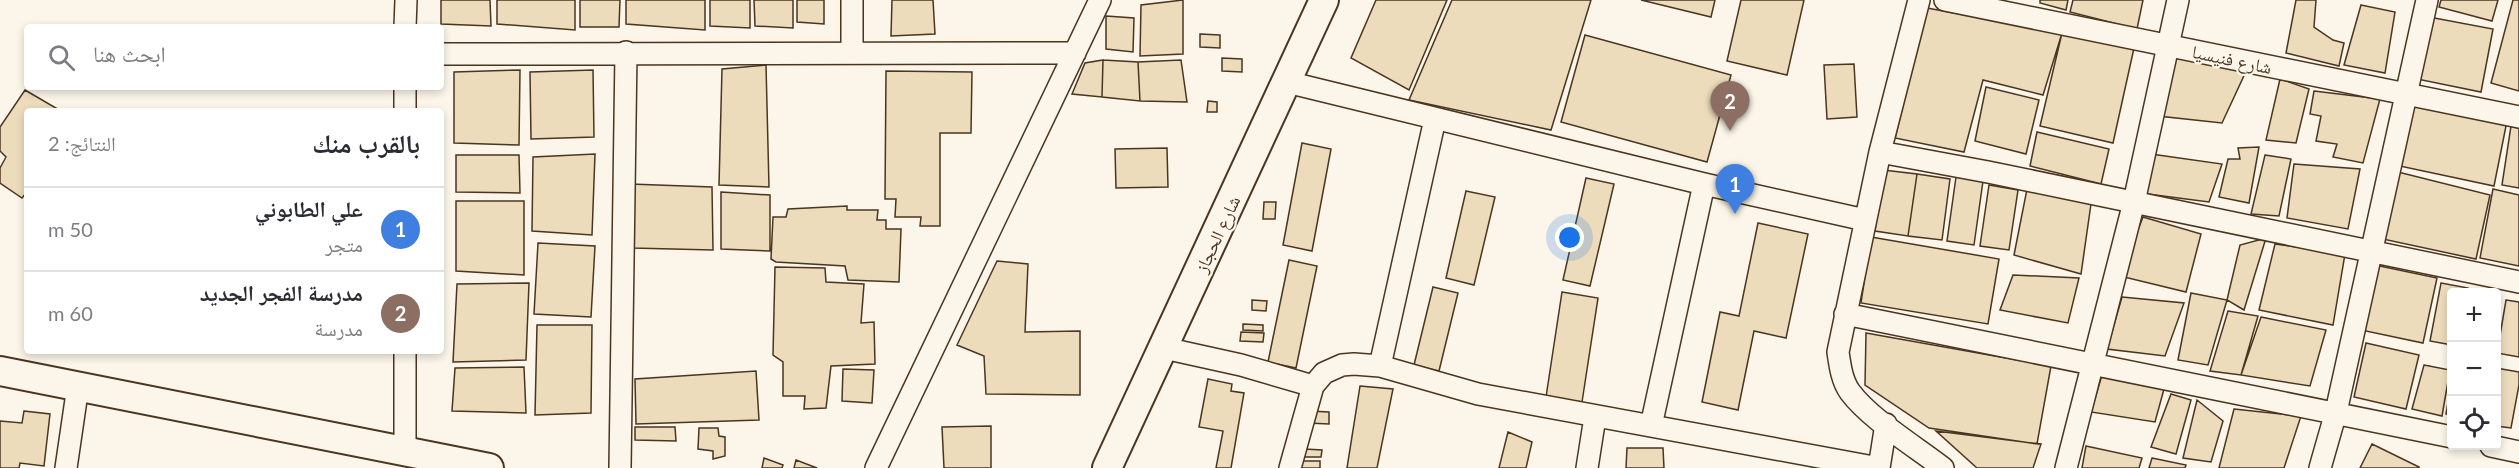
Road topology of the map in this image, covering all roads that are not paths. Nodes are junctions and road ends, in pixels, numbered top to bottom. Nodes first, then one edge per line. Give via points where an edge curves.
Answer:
1 (405, 0) edge
2 (852, 0) edge
3 (1100, 0) edge
4 (1324, 0) edge
5 (1919, 0) edge
6 (1945, 0) edge
7 (2178, 0) edge
8 (2427, 0) edge
9 (405, 24) edge
10 (2168, 46) junction
11 (626, 52) junction
12 (852, 52) junction
13 (1075, 53) junction
14 (444, 54) edge
15 (1287, 82) junction
16 (405, 90) edge
17 (2407, 95) junction
18 (405, 108) edge
19 (2519, 117) edge
20 (1435, 119) junction
21 (1880, 152) junction
22 (1704, 184) junction
23 (2134, 202) junction
24 (1865, 220) junction
25 (2371, 250) junction
26 (2519, 282) edge
27 (1845, 314) junction
28 (1164, 348) junction
29 (405, 354) edge
30 (2093, 363) junction
31 (1380, 366) junction
32 (0, 371) edge
33 (78, 386) junction
34 (1313, 386) junction
35 (2336, 412) junction
36 (1595, 417) junction
37 (1886, 424) junction
38 (1651, 426) junction
39 (2447, 436) edge
40 (2501, 448) edge
41 (405, 451) junction
42 (2519, 452) edge
43 (66, 468) edge
44 (489, 468) edge
45 (620, 468) edge
46 (876, 468) edge
47 (1107, 468) edge
48 (1290, 468) edge
49 (1587, 468) edge
50 (1879, 468) edge
51 (1944, 468) edge
52 (2066, 468) edge
53 (2320, 468) edge

1 - 9 street
2 - 12 street
3 - 13 street
4 - 15 main road, شارع الحجاز
5 - 21 street
6 - 10 street, شارع فنيسيا
7 - 10 street
8 - 17 street
10 - 17 street, شارع فنيسيا
10 - 23 street
11 - 12 street
11 - 14 street
11 - 45 street
12 - 13 street
13 - 46 street
15 - 20 street
15 - 28 main road, شارع الحجاز
16 - 18 street
17 - 19 street, شارع فنيسيا
17 - 25 street
20 - 22 street
20 - 31 street
21 - 23 street
21 - 24 street
22 - 24 street
22 - 38 street
23 - 25 street
23 - 30 street
24 - 27 street
25 - 26 street
25 - 35 street
27 - 30 street
27 - 37 street via 1838,352 1842,373 1849,391
28 - 34 street
28 - 47 main road, شارع الحجاز
29 - 41 street
30 - 35 street
30 - 52 street
31 - 34 street via 1341,365 1324,373
31 - 36 street via 1478,394
32 - 33 main road
33 - 41 main road
33 - 43 street
34 - 48 street
35 - 39 street
35 - 53 street
36 - 38 street
36 - 49 street
37 - 50 street
37 - 51 street
38 - 50 street
40 - 42 street
41 - 44 main road

